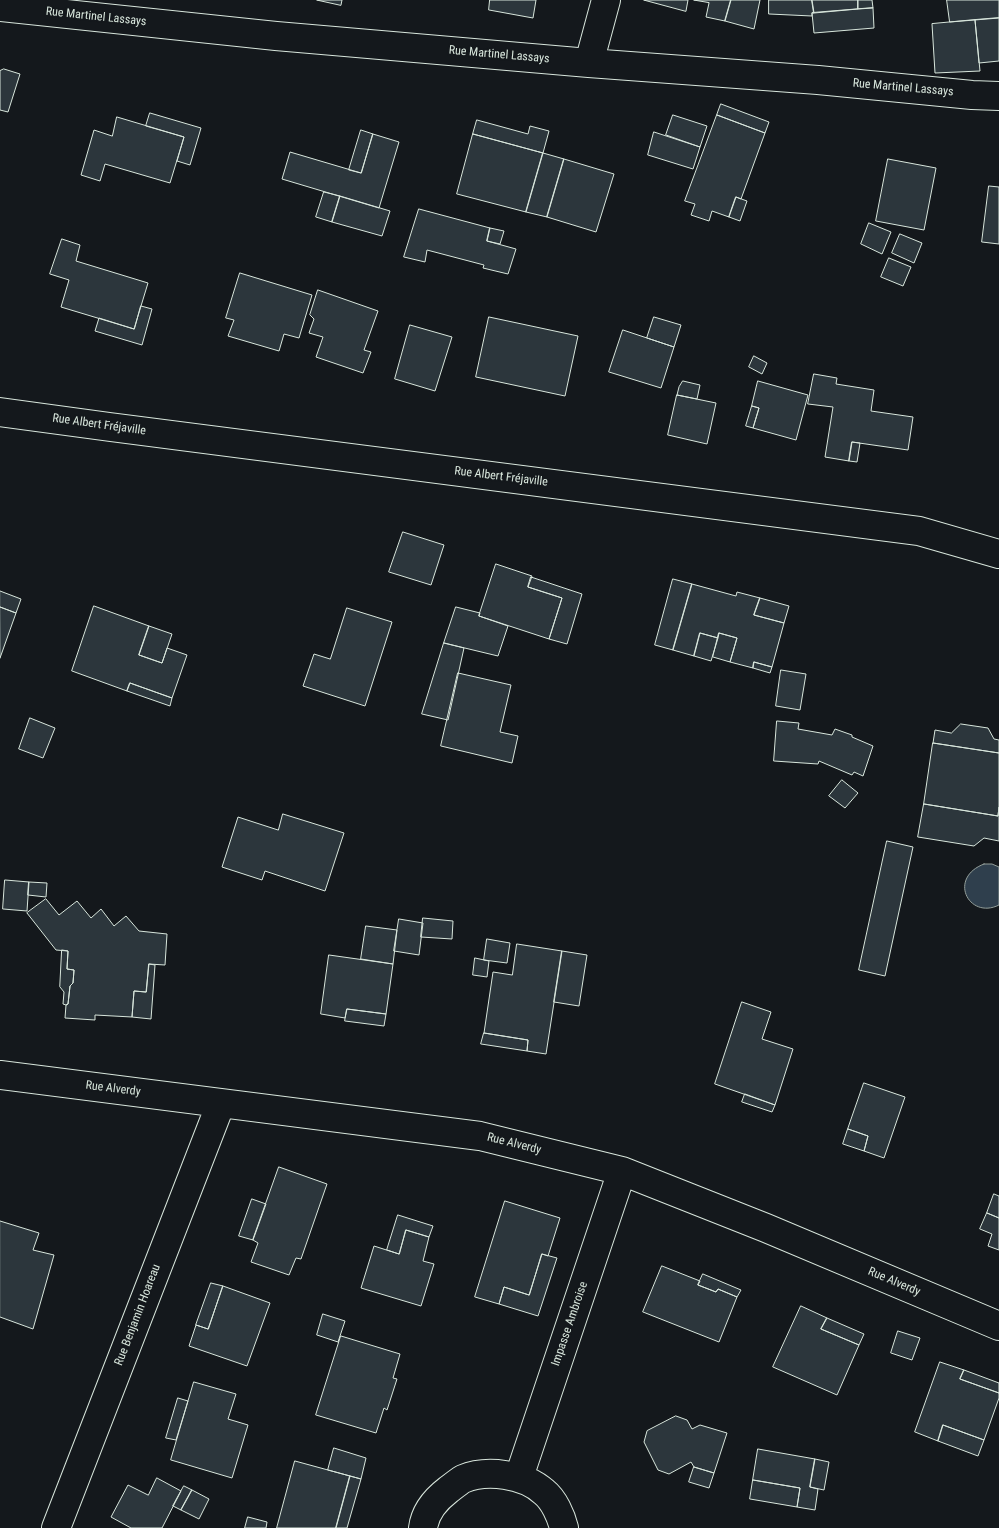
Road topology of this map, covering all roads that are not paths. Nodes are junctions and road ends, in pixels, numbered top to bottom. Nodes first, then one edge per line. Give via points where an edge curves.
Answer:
1 (606, 0) edge
2 (0, 8) edge
3 (589, 63) junction
4 (999, 96) edge
5 (0, 412) edge
6 (999, 554) edge
7 (0, 1075) edge
8 (221, 1103) junction
9 (622, 1171) junction
10 (999, 1326) edge
11 (519, 1477) junction
12 (56, 1528) edge
13 (423, 1528) edge
14 (564, 1528) edge

1 - 3 street
2 - 3 street, Rue Martinel Lassays
3 - 4 street, Rue Martinel Lassays
5 - 6 street, Rue Albert Fréjaville via 919,531
7 - 8 street, Rue Alverdy
8 - 9 street, Rue Alverdy via 480,1136
8 - 12 street, Rue Benjamin Hoareau
9 - 10 street, Rue Alverdy
9 - 11 street, Impasse Ambroise
11 - 13 street via 484,1473 462,1480 438,1498
11 - 14 street via 544,1492 561,1515

